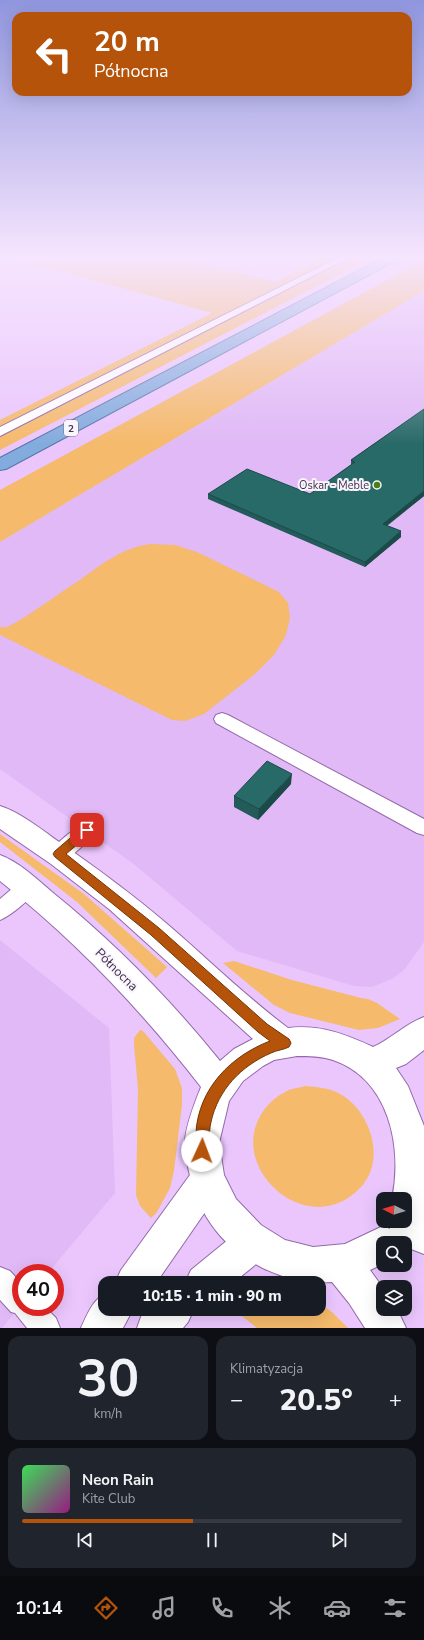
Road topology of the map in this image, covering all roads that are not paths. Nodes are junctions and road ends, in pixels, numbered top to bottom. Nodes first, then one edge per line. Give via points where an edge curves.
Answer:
1 (221, 320) edge
2 (274, 320) edge
3 (0, 432) edge
4 (0, 465) edge
5 (222, 718) dead end
6 (0, 816) edge
7 (424, 828) edge
8 (87, 830) dead end
9 (59, 854) junction
10 (0, 866) edge
11 (28, 887) junction
12 (0, 911) edge
13 (424, 1031) edge
14 (284, 1043) junction
15 (372, 1063) junction
16 (220, 1086) junction
17 (418, 1109) edge
18 (207, 1180) junction
19 (412, 1218) edge
20 (403, 1228) edge
21 (393, 1236) edge
22 (253, 1243) junction
23 (376, 1249) edge
24 (340, 1263) junction
25 (139, 1276) edge
26 (213, 1276) edge
27 (0, 1280) edge
28 (12, 1293) edge
29 (35, 1316) edge
30 (109, 1316) edge
31 (168, 1316) edge
32 (46, 1328) edge
33 (100, 1328) edge
34 (156, 1328) edge
35 (388, 1328) edge

1 - 3 lane
2 - 4 highway, 2
5 - 7 lane
6 - 9 street
8 - 9 lane
9 - 14 street via 155,931 262,1028
10 - 11 street, Północna
11 - 12 lane
11 - 16 street, Północna via 114,965 196,1055
13 - 15 street via 395,1053
14 - 15 street via 310,1041 336,1046
14 - 16 street via 271,1046 248,1058 237,1066
15 - 17 street via 391,1080 407,1101
16 - 18 street via 208,1110 202,1137 203,1166
17 - 19 street via 423,1170
18 - 22 street via 220,1208
18 - 25 street
20 - 21 street
22 - 24 street via 280,1258 295,1262
22 - 26 street
23 - 24 street via 369,1254
24 - 35 street
27 - 28 lane
29 - 32 lane
30 - 33 street
31 - 34 street

